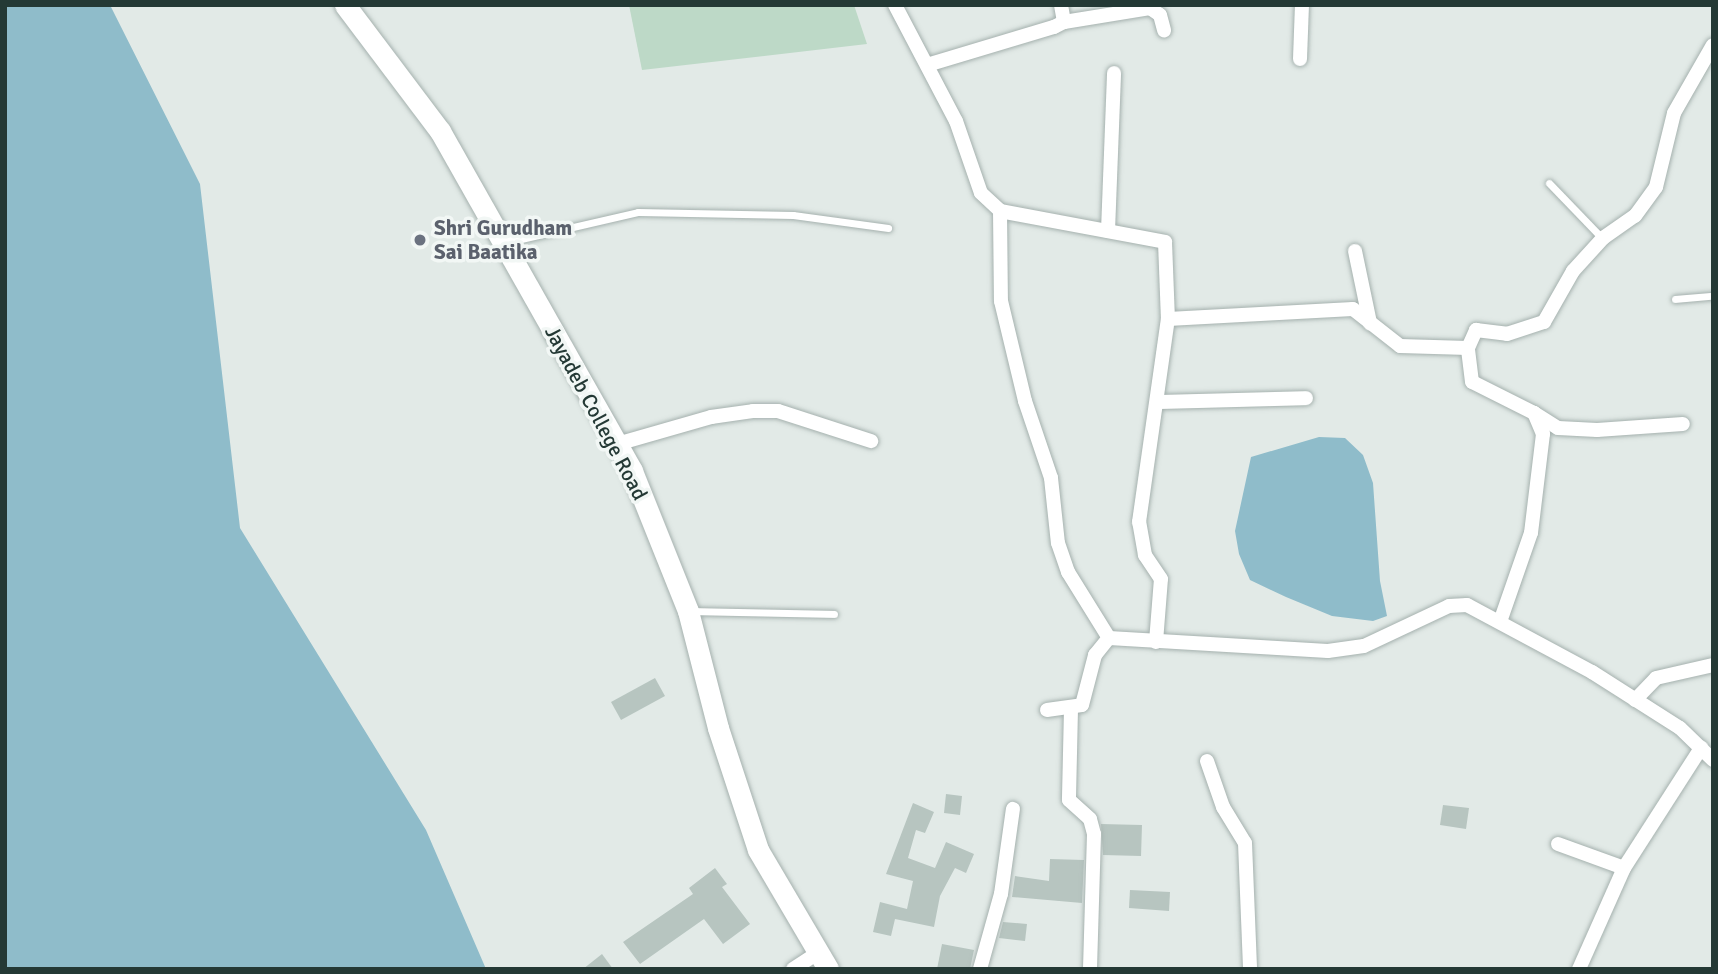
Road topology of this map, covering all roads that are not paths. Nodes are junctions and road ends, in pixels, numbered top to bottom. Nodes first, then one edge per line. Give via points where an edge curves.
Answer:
1 (345, 5) edge
2 (895, 5) edge
3 (1060, 5) edge
4 (1302, 5) edge
5 (1064, 22) junction
6 (1164, 30) dead end
7 (1713, 45) edge
8 (1300, 59) dead end
9 (927, 65) junction
10 (1114, 73) dead end
11 (1549, 183) dead end
12 (1000, 211) junction
13 (888, 228) dead end
14 (1108, 231) junction
15 (1603, 238) junction
16 (503, 243) junction
17 (1355, 251) dead end
18 (1713, 296) edge
19 (1675, 299) dead end
20 (1168, 319) junction
21 (1370, 323) junction
22 (1468, 348) junction
23 (1306, 398) dead end
24 (1157, 402) junction
25 (1534, 413) junction
26 (1683, 424) dead end
27 (871, 441) dead end
28 (617, 444) junction
29 (688, 611) junction
30 (834, 614) dead end
31 (1501, 619) junction
32 (1109, 638) junction
33 (1156, 642) junction
34 (1713, 665) edge
35 (1635, 699) junction
36 (1071, 709) junction
37 (1047, 710) dead end
38 (1701, 748) junction
39 (1713, 760) edge
40 (1207, 761) dead end
41 (1013, 809) dead end
42 (1558, 844) dead end
43 (1624, 868) junction
44 (823, 961) edge
45 (793, 969) edge
46 (980, 969) edge
47 (1090, 969) edge
48 (1250, 969) edge
49 (1579, 969) edge

1 - 16 street, Jayadeb College Road via 440,131
2 - 9 street
3 - 5 street
4 - 8 street
5 - 6 street via 1150,8 1160,15
5 - 9 street
7 - 15 street via 1674,113 1656,187 1635,216
9 - 12 street via 956,121 981,193
10 - 14 street
11 - 15 lane
12 - 14 street
12 - 32 street via 1001,301 1025,401 1051,478 1058,543 1068,572
13 - 16 lane via 793,215 638,212
14 - 20 street via 1165,242
15 - 22 street via 1573,271 1544,322 1507,334 1476,330
16 - 28 street, Jayadeb College Road
17 - 21 street
18 - 19 lane
20 - 21 street via 1353,309
20 - 24 street
21 - 22 street via 1400,346
22 - 25 street via 1472,382
23 - 24 street
24 - 33 street via 1139,537 1161,579
25 - 26 street via 1558,428
25 - 31 street via 1543,434 1531,533
27 - 28 street via 778,411 753,411 711,417
28 - 29 street, Jayadeb College Road
29 - 30 lane
29 - 44 street, Jayadeb College Road via 718,728 758,849
31 - 33 street via 1467,605 1449,606 1364,646 1328,651
31 - 35 street via 1545,650
32 - 33 street
32 - 36 street via 1095,655 1086,698
34 - 35 street via 1656,678
35 - 38 street
36 - 37 street
36 - 47 street via 1069,800 1090,819 1094,834
38 - 39 street
38 - 43 street
40 - 48 street via 1223,807 1245,843
41 - 46 street via 1001,894
42 - 43 street
43 - 49 street
44 - 45 street

